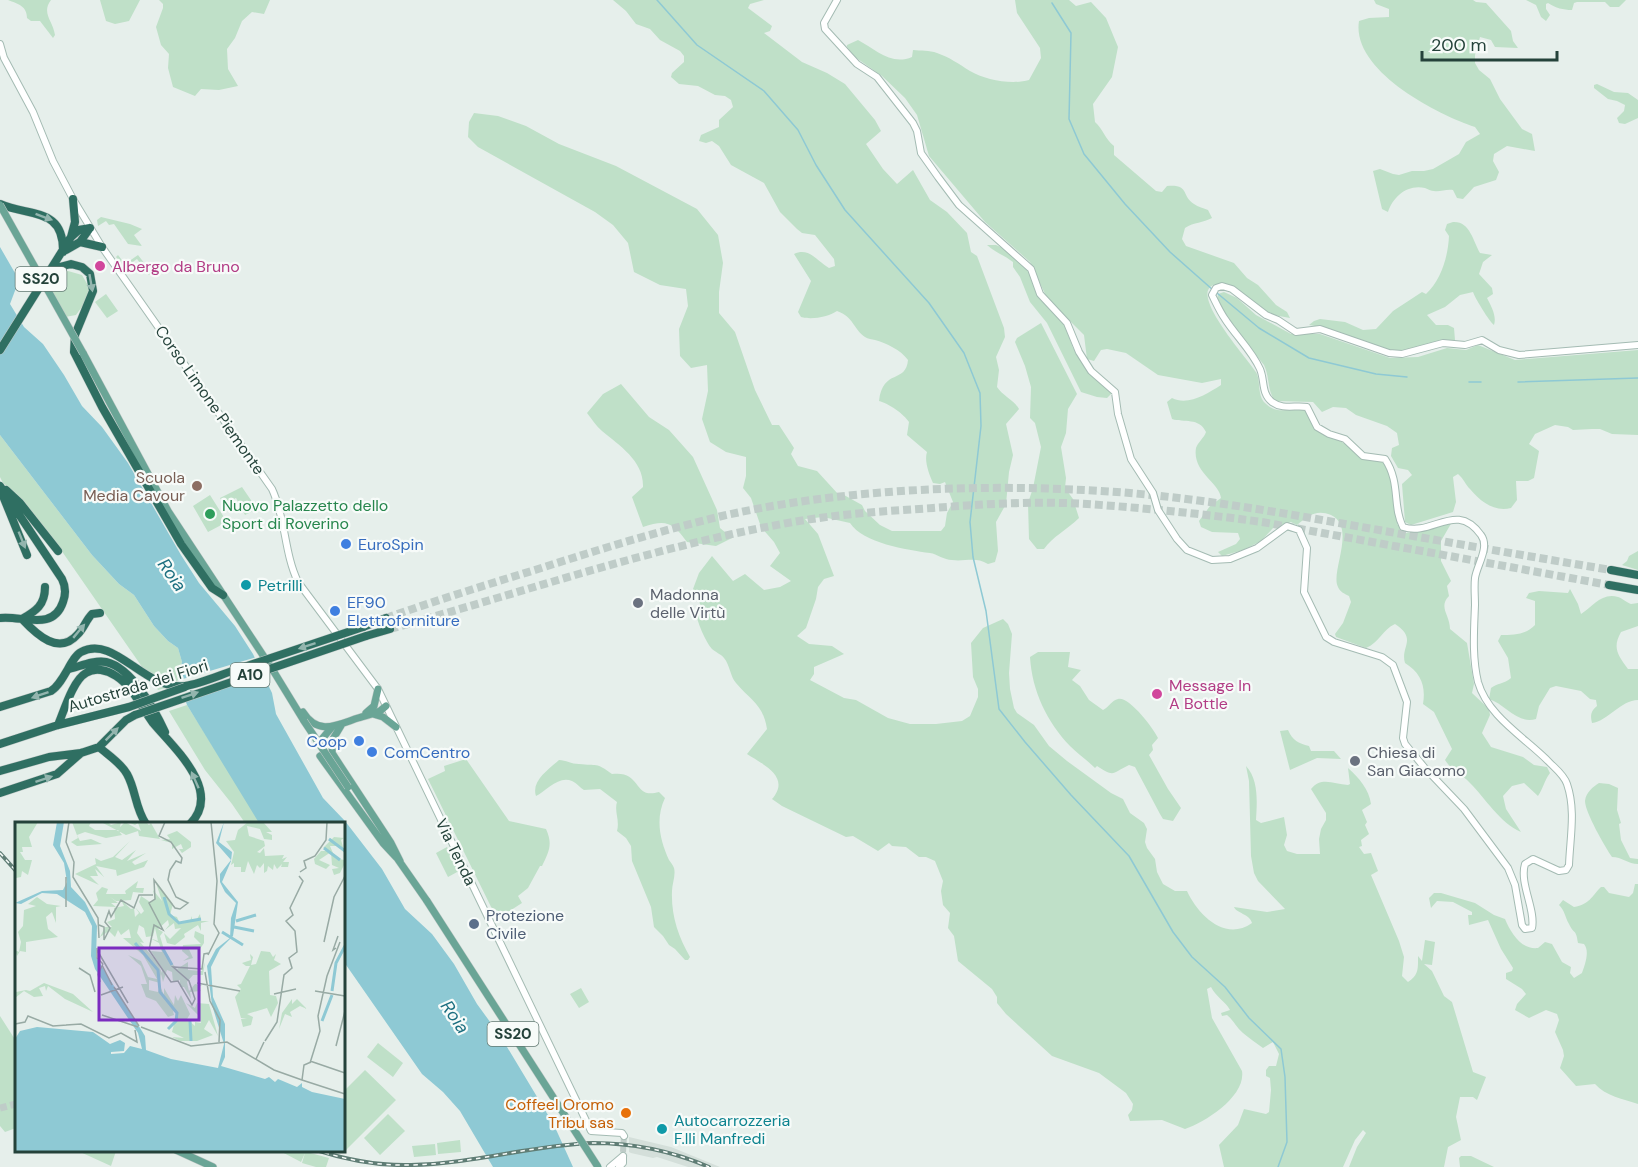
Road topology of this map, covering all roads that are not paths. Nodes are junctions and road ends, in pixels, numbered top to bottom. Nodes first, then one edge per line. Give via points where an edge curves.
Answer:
1 (837, 0) edge
2 (0, 44) edge
3 (2, 56) edge
4 (73, 199) junction
5 (0, 204) edge
6 (90, 228) junction
7 (71, 237) junction
8 (80, 242) junction
9 (102, 247) junction
10 (63, 253) junction
11 (50, 272) junction
12 (1638, 345) edge
13 (0, 350) edge
14 (0, 486) edge
15 (58, 551) dead end
16 (27, 555) dead end
17 (1611, 570) tunnel mouth
18 (1638, 575) edge
19 (1609, 585) tunnel mouth
20 (45, 587) dead end
21 (1638, 590) edge
22 (223, 595) junction
23 (0, 611) edge
24 (100, 613) dead end
25 (9, 617) junction
26 (0, 618) edge
27 (386, 618) tunnel mouth
28 (22, 619) junction
29 (390, 628) tunnel mouth
30 (364, 632) junction
31 (69, 669) junction
32 (274, 672) junction
33 (184, 687) junction
34 (378, 689) junction
35 (386, 706) junction
36 (0, 707) edge
37 (372, 712) junction
38 (342, 724) junction
39 (58, 725) junction
40 (332, 727) junction
41 (396, 727) junction
42 (168, 738) junction
43 (322, 739) dead end
44 (0, 744) edge
45 (99, 747) junction
46 (81, 753) junction
47 (320, 756) dead end
48 (416, 767) joint
49 (0, 771) edge
50 (0, 793) edge
51 (145, 822) edge
52 (192, 822) edge
53 (400, 861) junction
54 (624, 1136) dead end
55 (181, 1152) edge
56 (213, 1167) edge
57 (598, 1167) edge
58 (610, 1167) edge
59 (619, 1167) edge

1 - 12 main road via 824,23 825,29 857,64 877,77 913,123 921,153 959,205 1031,269 1040,294 1066,323 1091,371 1115,392 1131,459 1153,493 1158,510 1182,544 1195,555 1212,560 1230,559 1257,548 1284,528 1299,530 1306,548 1304,592 1326,637 1382,657 1393,665 1407,702 1405,744 1464,809 1508,868 1525,929 1532,928 1533,923 1523,868 1533,859 1559,871 1566,870 1573,827 1567,784 1561,774 1512,730 1479,683 1473,642 1475,580 1485,546 1481,535 1459,518 1422,529 1403,527 1398,518 1391,467 1385,459 1363,456 1345,439 1317,427 1308,407 1283,408 1265,395 1256,362 1212,295 1222,286 1232,289 1296,332 1320,329 1389,353 1482,340 1519,355
2 - 3 main road
3 - 4 main road
4 - 6 main road, Corso Limone Piemonte
4 - 7 highway via 75,222
5 -> 10 highway via 54,220 62,232
5 - 22 main road, SS20, bridge via 168,511
6 - 7 highway
6 - 8 highway
6 - 9 main road, Corso Limone Piemonte
7 - 10 highway
8 - 9 highway
8 - 10 highway
9 - 34 main road, Corso Limone Piemonte via 272,489 298,582
10 - 11 highway
11 - 13 highway
11 -> 22 highway via 72,264 90,274 93,291 75,335 74,352 181,544 212,588
14 - 15 highway via 20,503
14 -> 16 highway
14 - 28 highway via 62,579 64,598 55,615 44,620
17 - 18 highway
19 - 21 highway
20 - 28 highway via 40,608
22 - 32 main road, SS20
23 - 25 highway
28 -> 24 highway via 46,641 64,644 76,637 92,614
25 - 26 highway
25 - 28 highway
27 - 30 highway, Autostrada dei Fiori / A10
29 - 30 highway, Autostrada dei Fiori / A10
30 -> 33 highway, Autostrada dei Fiori / A10, bridge
45 -> 30 highway, Autostrada dei Fiori / A10, bridge via 135,715
31 - 33 highway via 76,655 99,648 115,653 154,681
31 -> 36 highway via 51,692
31 - 42 highway via 96,662 116,666 136,685
32 - 40 main road via 311,722
32 - 53 main road, SS20, bridge
33 - 39 highway, Autostrada dei Fiori / A10, bridge via 129,707
34 - 35 main road, Corso Limone Piemonte
34 - 37 main road
35 - 37 main road
35 - 41 main road, Corso Limone Piemonte
37 - 38 main road
37 - 41 main road
38 - 40 main road
38 - 53 main road via 333,739 332,753
39 - 42 highway via 79,678 88,671 102,670 123,681
39 - 44 highway, Autostrada dei Fiori / A10
40 - 43 main road
41 - 48 main road, Corso Limone Piemonte
52 -> 42 highway via 202,804 197,778
45 - 46 highway, Autostrada dei Fiori / A10
45 - 51 highway via 126,772
46 - 49 highway, Autostrada dei Fiori / A10 via 49,757
50 -> 46 highway via 57,774
47 - 53 main road via 382,843
48 - 54 main road, Via Tenda via 591,1131
53 - 57 main road, SS20, bridge
55 - 56 main road
58 - 59 main road via 623,1154

